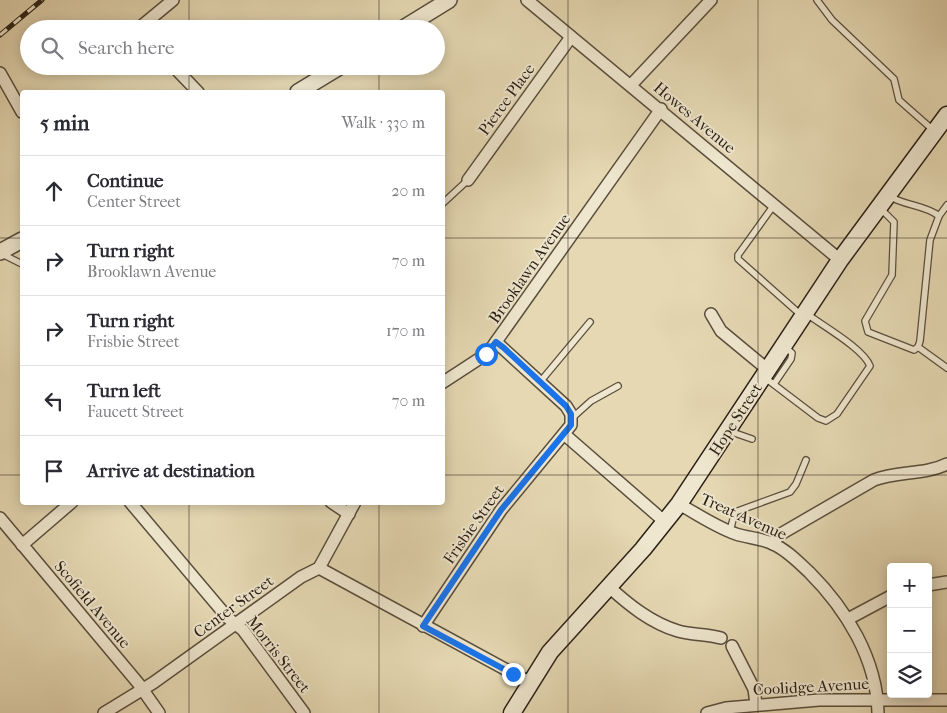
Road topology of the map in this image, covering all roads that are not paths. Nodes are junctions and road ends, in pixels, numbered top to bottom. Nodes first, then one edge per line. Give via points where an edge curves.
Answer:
1 (173, 0) edge
2 (449, 0) edge
3 (527, 0) edge
4 (711, 0) edge
5 (817, 0) edge
6 (149, 20) edge
7 (417, 20) edge
8 (571, 37) junction
9 (0, 73) edge
10 (182, 75) edge
11 (328, 75) edge
12 (630, 85) junction
13 (196, 90) edge
14 (302, 90) edge
15 (20, 108) edge
16 (661, 109) junction
17 (942, 125) edge
18 (468, 180) joint
19 (445, 201) edge
20 (883, 201) junction
21 (774, 205) junction
22 (947, 205) edge
23 (939, 216) junction
24 (20, 241) edge
25 (0, 253) edge
26 (840, 260) junction
27 (20, 263) edge
28 (711, 314) dead end
29 (803, 314) junction
30 (590, 322) dead end
31 (496, 342) junction
32 (918, 347) junction
33 (947, 368) edge
34 (768, 376) junction
35 (445, 381) edge
36 (540, 382) junction
37 (618, 386) dead end
38 (571, 419) junction
39 (728, 430) junction
40 (564, 434) junction
41 (752, 439) dead end
42 (806, 460) dead end
43 (947, 464) edge
44 (679, 504) junction
45 (68, 505) edge
46 (133, 505) edge
47 (336, 505) edge
48 (354, 505) edge
49 (349, 514) junction
50 (0, 518) edge
51 (665, 522) junction
52 (730, 531) junction
53 (22, 544) junction
54 (773, 544) junction
55 (319, 568) junction
56 (947, 582) edge
57 (932, 584) edge
58 (608, 586) junction
59 (887, 598) edge
60 (848, 619) junction
61 (236, 624) junction
62 (423, 626) junction
63 (721, 638) dead end
64 (732, 646) dead end
65 (529, 682) junction
66 (144, 689) junction
67 (878, 698) junction
68 (947, 700) edge
69 (756, 704) junction
70 (104, 713) edge
71 (159, 713) edge
72 (304, 713) edge
73 (512, 713) edge
74 (707, 713) edge
75 (878, 713) edge

1 - 6 street
2 - 7 street
3 - 8 street, Howes Avenue
4 - 12 street
5 - 17 lane via 832,20 894,79 899,100
8 - 12 street, Howes Avenue
8 - 18 street, Pierce Place
9 - 15 street
10 - 13 street
11 - 14 street
12 - 16 street, Howes Avenue
16 - 21 street, Howes Avenue
16 - 31 street, Brooklawn Avenue
17 - 20 main road, Hope Street
18 - 19 lane
20 - 23 lane
20 - 26 main road, Hope Street
20 - 32 lane via 894,222 892,275 865,321 868,332 914,350
21 - 26 street, Howes Avenue
21 - 29 lane via 738,259 770,290
22 - 23 lane
23 - 32 lane via 930,240
24 - 25 street
25 - 27 lane
26 - 29 main road, Hope Street
28 - 34 street via 721,331
29 - 34 main road, Hope Street
29 - 34 lane via 858,351 870,366 838,414 826,421 818,418
30 - 36 lane
31 - 35 street via 488,353
31 - 36 street, Brooklawn Avenue
32 - 33 lane
34 - 39 main road, Hope Street
36 - 38 street, Brooklawn Avenue via 566,406
37 - 38 lane
38 - 40 street via 571,425
39 - 41 lane
39 - 44 main road, Hope Street
40 - 51 street
40 - 62 street, Frisbie Street via 501,510
42 - 52 lane via 790,492 736,512
43 - 54 street via 874,480 779,536
44 - 51 main road, Hope Street
44 - 52 street, Treat Avenue
45 - 53 street
46 - 61 street, Morris Street
47 - 49 street
48 - 49 street
49 - 55 street
50 - 53 street, Scofield Avenue
51 - 58 main road, Hope Street
52 - 54 street, Treat Avenue
53 - 66 street, Scofield Avenue
54 - 60 street, Treat Avenue via 793,557 820,583
55 - 61 street, Center Street via 301,577
55 - 62 street
56 - 57 street
58 - 63 street via 660,623 678,631
58 - 65 main road, Hope Street via 561,638
59 - 60 street
60 - 67 street, Treat Avenue via 868,661
61 - 66 street, Center Street
61 - 72 street, Morris Street
62 - 65 street
64 - 69 street via 749,676
65 - 73 main road, Hope Street
66 - 70 street, Center Street
66 - 71 street, Scofield Avenue
67 - 68 street, Coolidge Avenue
67 - 69 street, Coolidge Avenue
67 - 75 street, Treat Avenue
69 - 74 street, Coolidge Avenue

